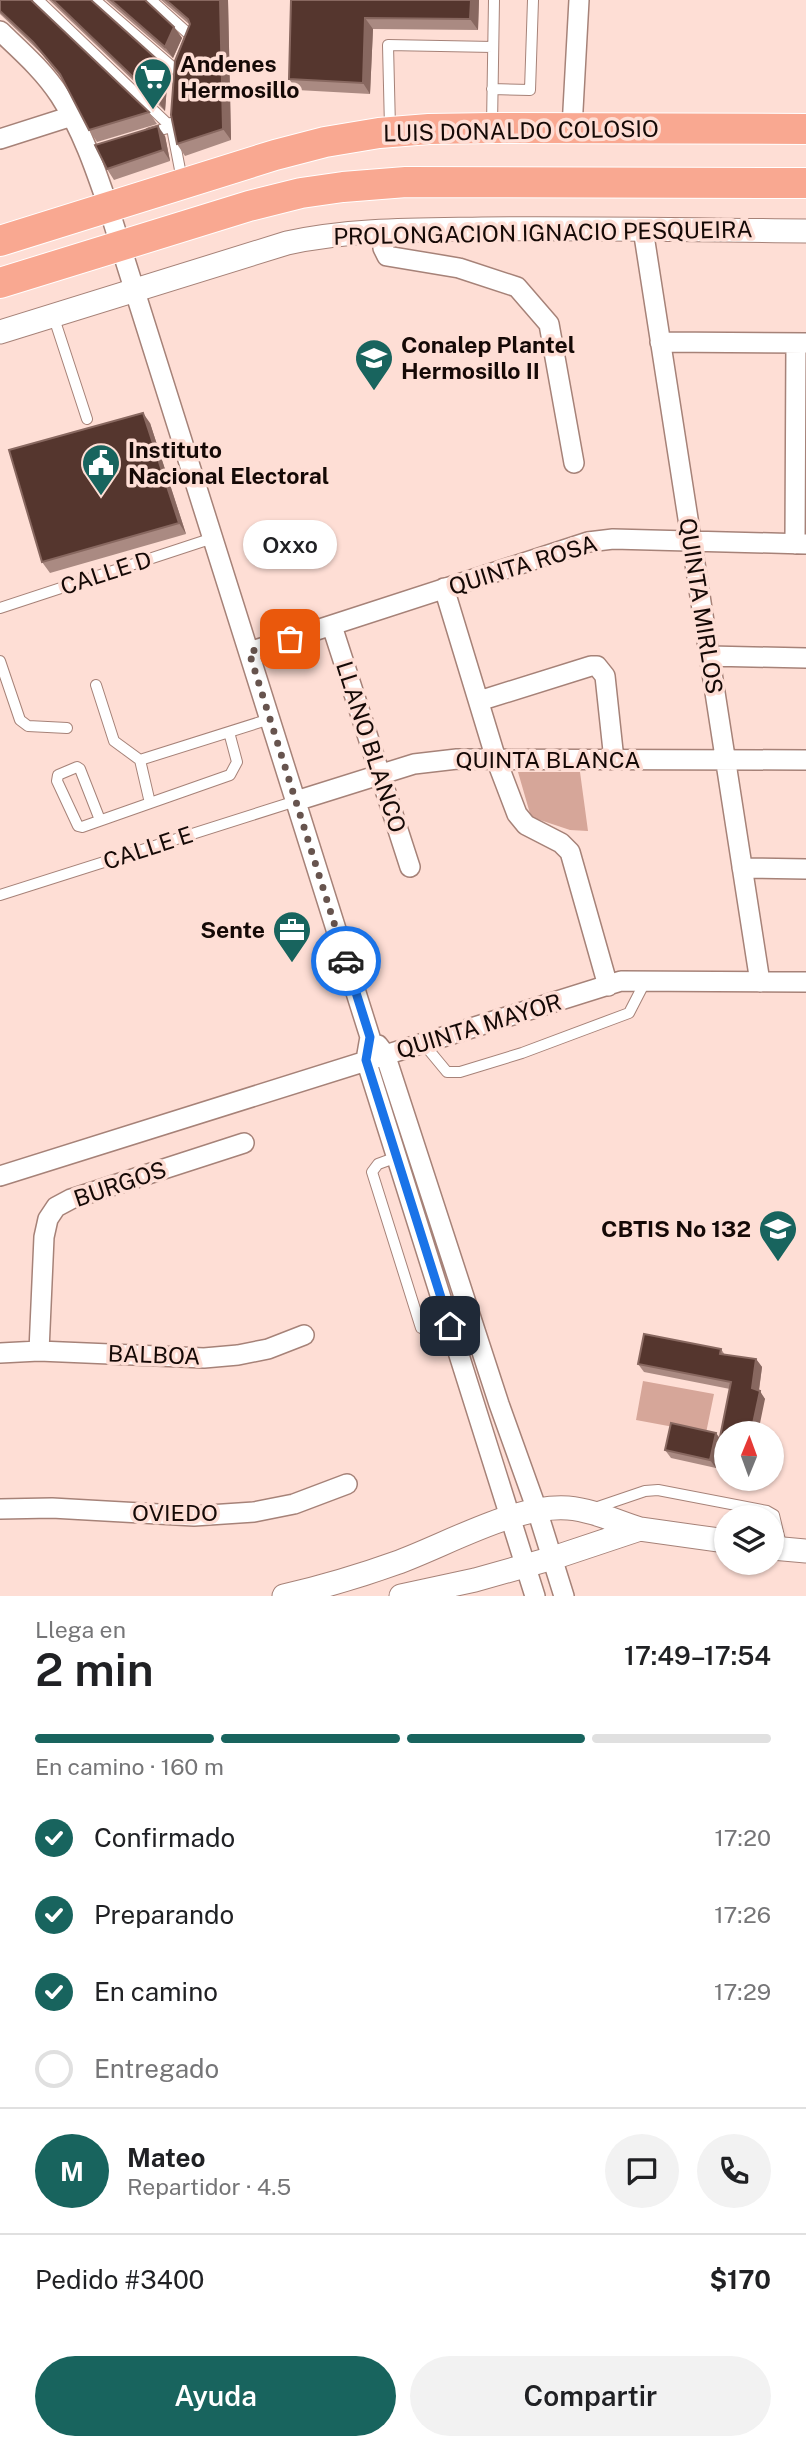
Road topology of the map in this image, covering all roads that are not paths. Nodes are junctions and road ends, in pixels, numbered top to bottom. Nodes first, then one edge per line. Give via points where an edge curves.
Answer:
1 (38, 0) edge
2 (95, 0) edge
3 (150, 0) edge
4 (494, 0) edge
5 (533, 0) edge
6 (579, 0) edge
7 (0, 31) edge
8 (186, 47) edge
9 (493, 47) junction
10 (181, 59) edge
11 (176, 70) junction
12 (174, 81) edge
13 (492, 89) junction
14 (72, 116) junction
15 (172, 116) edge
16 (171, 127) junction
17 (492, 128) junction
18 (572, 128) junction
19 (806, 129) edge
20 (390, 132) junction
21 (136, 138) edge
22 (0, 139) edge
23 (182, 183) junction
24 (806, 183) edge
25 (108, 206) junction
26 (643, 229) junction
27 (382, 230) junction
28 (806, 231) edge
29 (0, 241) edge
30 (120, 246) junction
31 (0, 283) edge
32 (134, 289) junction
33 (53, 315) junction
34 (0, 332) edge
35 (660, 342) junction
36 (801, 343) edge
37 (87, 419) dead end
38 (574, 463) dead end
39 (213, 538) junction
40 (692, 542) junction
41 (800, 544) edge
42 (444, 589) junction
43 (0, 608) edge
44 (332, 626) junction
45 (249, 652) junction
46 (709, 656) junction
47 (806, 657) edge
48 (0, 661) edge
49 (96, 685) dead end
50 (480, 701) junction
51 (270, 719) junction
52 (67, 728) dead end
53 (229, 732) junction
54 (496, 759) junction
55 (139, 760) junction
56 (614, 760) junction
57 (724, 760) junction
58 (806, 761) edge
59 (380, 775) junction
60 (296, 801) junction
61 (150, 803) junction
62 (100, 820) junction
63 (410, 867) dead end
64 (742, 868) junction
65 (806, 869) edge
66 (0, 895) edge
67 (646, 980) junction
68 (760, 982) junction
69 (806, 982) edge
70 (608, 985) junction
71 (370, 1037) junction
72 (423, 1043) junction
73 (385, 1055) junction
74 (366, 1060) junction
75 (244, 1143) dead end
76 (397, 1157) junction
77 (0, 1176) edge
78 (450, 1326) junction
79 (304, 1335) dead end
80 (39, 1351) junction
81 (0, 1353) edge
82 (346, 1484) dead end
83 (736, 1505) edge
84 (0, 1510) edge
85 (537, 1510) junction
86 (584, 1511) junction
87 (511, 1517) junction
88 (640, 1529) junction
89 (714, 1539) edge
90 (784, 1549) edge
91 (806, 1551) edge
92 (553, 1558) junction
93 (526, 1565) junction
94 (284, 1596) edge
95 (401, 1596) edge
96 (535, 1596) edge
97 (564, 1596) edge

1 - 16 lane
2 - 11 lane
3 - 8 lane via 191,36
4 - 9 lane
5 - 13 lane via 530,90
6 - 18 street
7 - 14 street via 44,75
9 - 13 lane
9 - 20 lane via 388,45
10 - 11 lane
11 - 12 lane
13 - 17 lane
14 - 22 street
14 - 25 street via 95,150
15 - 16 lane
16 - 21 lane
16 - 23 lane
17 - 18 main road, LUIS DONALDO COLOSIO
17 - 20 main road, LUIS DONALDO COLOSIO
18 - 19 main road, LUIS DONALDO COLOSIO
20 - 23 main road, LUIS DONALDO COLOSIO via 325,142
23 - 25 main road, LUIS DONALDO COLOSIO
24 - 30 main road via 406,182 343,187 249,206
25 - 29 main road, LUIS DONALDO COLOSIO
25 - 30 street
26 - 27 street, PROLONGACION IGNACIO PESQUEIRA
26 - 28 street, PROLONGACION IGNACIO PESQUEIRA
26 - 35 street, QUINTA MIRLOS
27 - 32 street, PROLONGACION IGNACIO PESQUEIRA via 287,243
27 - 38 street via 387,257 459,268 517,286 549,324
30 - 31 main road
30 - 32 street
32 - 33 street, PROLONGACION IGNACIO PESQUEIRA
32 - 39 street
33 - 34 street, PROLONGACION IGNACIO PESQUEIRA
33 - 37 lane
35 - 36 street
35 - 40 street, QUINTA MIRLOS
36 - 41 street
39 - 43 lane, CALLE D
39 - 45 street
40 - 41 street, QUINTA ROSA
40 - 42 street, QUINTA ROSA via 588,542
40 - 46 street, QUINTA MIRLOS
42 - 44 street, QUINTA ROSA
42 - 50 street
44 - 45 street, QUINTA ROSA
44 - 59 street, LLANO BLANCO
45 - 51 street
46 - 47 street
46 - 57 street, QUINTA MIRLOS
48 - 52 lane via 20,720 28,726
49 - 55 lane via 114,741
50 - 54 street
50 - 56 street via 597,666 605,676
51 - 53 lane
51 - 60 street
53 - 55 lane
53 - 61 lane via 237,762 230,775
54 - 56 street, QUINTA BLANCA
54 - 59 street, QUINTA BLANCA via 414,764
54 - 70 street via 521,821 570,852
55 - 61 lane
56 - 57 street, QUINTA BLANCA
57 - 58 street, QUINTA BLANCA
57 - 64 street, QUINTA MIRLOS
59 - 60 street, QUINTA BLANCA
59 - 63 street, LLANO BLANCO
60 - 66 lane, CALLE E
60 - 71 street
61 - 62 lane
62 - 62 lane via 78,826 58,775 80,769
64 - 65 street
64 - 68 street, QUINTA MIRLOS
67 - 68 street, QUINTA MAYOR
67 - 70 street, QUINTA MAYOR
67 - 72 lane via 629,1013 460,1072 447,1072
68 - 69 street, QUINTA MAYOR
70 - 72 street, QUINTA MAYOR
71 - 73 street
71 - 74 street
72 - 73 street, QUINTA MAYOR
73 - 74 street, QUINTA MAYOR
73 - 85 street
74 - 76 street
74 - 77 street, QUINTA MAYOR
75 - 80 street, BURGOS via 56,1207 44,1237
76 - 78 street
76 - 78 lane via 377,1164 372,1172 421,1328 432,1331
78 - 87 street
79 - 80 street, BALBOA via 268,1349 204,1358
80 - 81 street, BALBOA
82 - 84 street, OVIEDO via 294,1504 254,1512 194,1516 52,1508
83 - 86 lane via 658,1490
85 - 86 street
85 - 87 street
85 - 92 street
86 - 88 street
87 - 93 street
87 - 94 street via 396,1563
88 - 89 street
88 - 92 street
90 - 91 street
92 - 93 street
92 - 97 street
93 - 95 street
93 - 96 street

